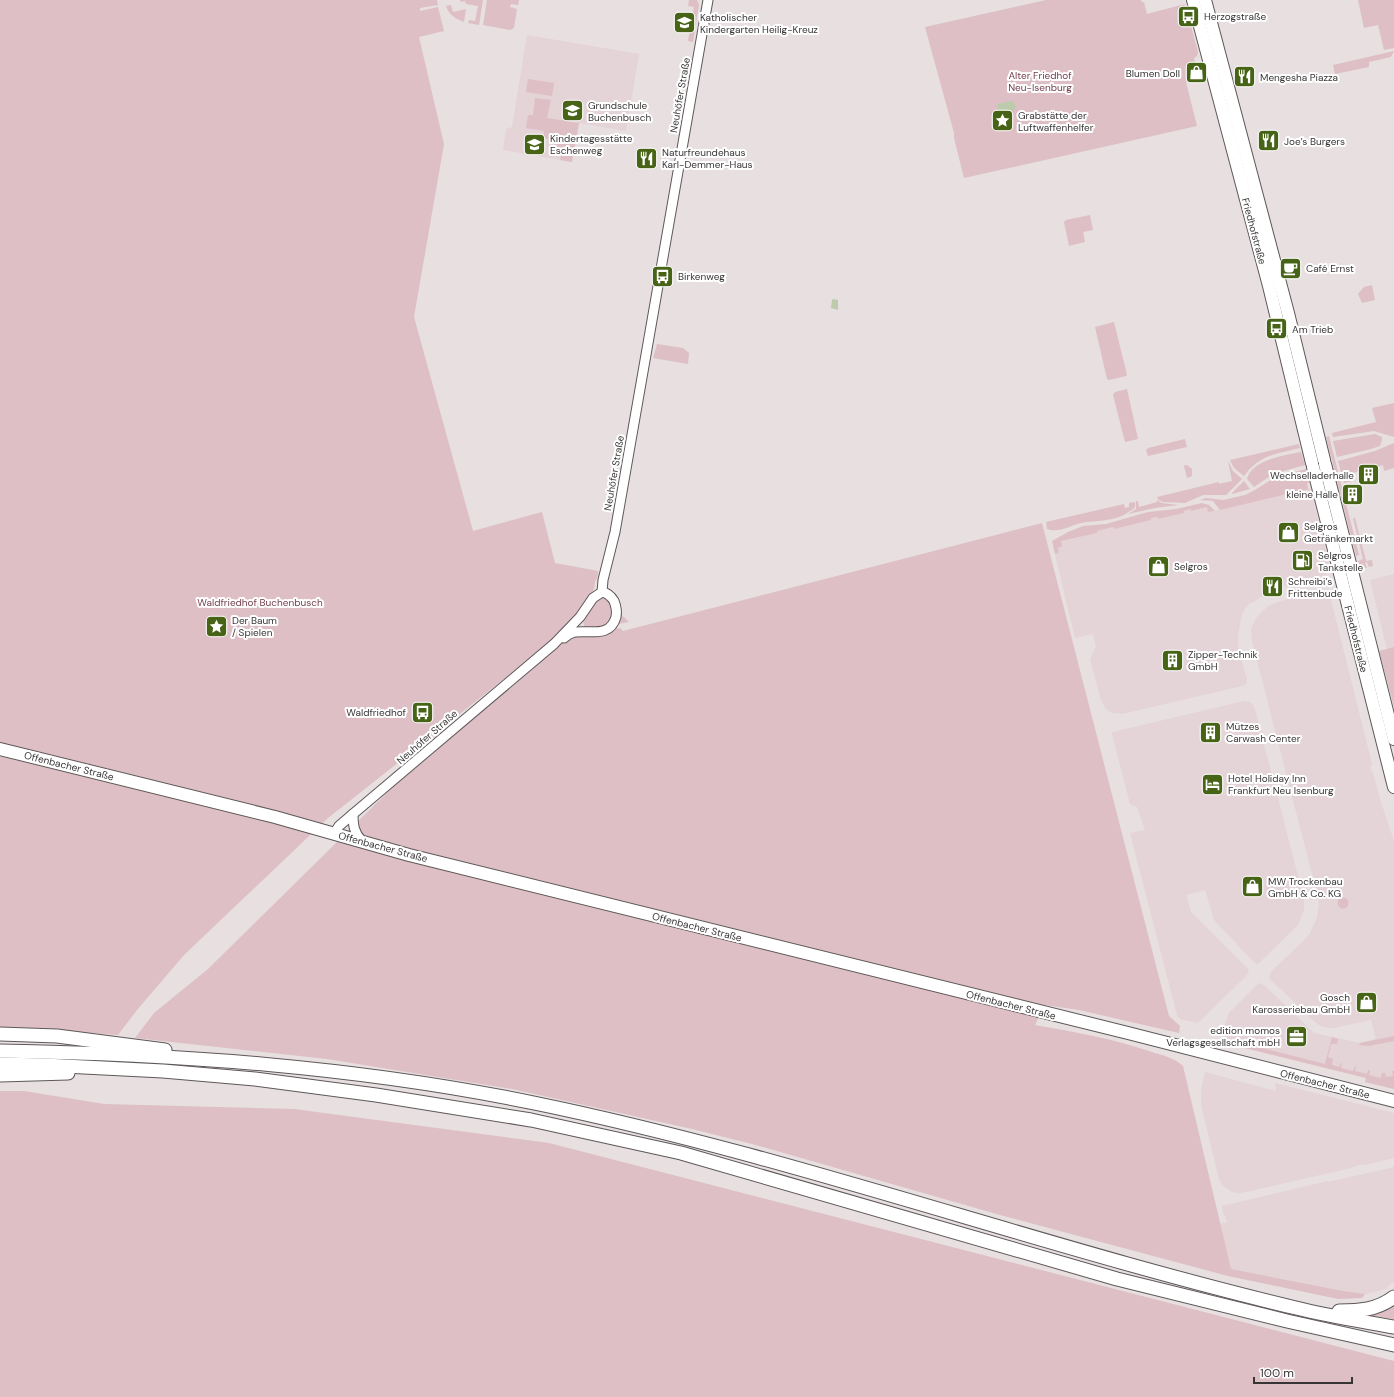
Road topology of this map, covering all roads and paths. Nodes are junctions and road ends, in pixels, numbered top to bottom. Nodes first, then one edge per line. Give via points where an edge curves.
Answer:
1 (708, 0) edge
2 (1193, 0) edge
3 (1205, 0) edge
4 (1232, 124) junction
5 (1319, 464) junction
6 (602, 592) junction
7 (580, 617) junction
8 (587, 632) junction
9 (554, 644) junction
10 (1394, 739) edge
11 (0, 750) edge
12 (1394, 787) edge
13 (353, 814) junction
14 (334, 834) junction
15 (362, 842) junction
16 (0, 1034) edge
17 (0, 1051) edge
18 (197, 1058) junction
19 (0, 1064) edge
20 (140, 1069) junction
21 (0, 1076) edge
22 (1394, 1101) edge
23 (1394, 1297) edge
24 (1311, 1311) junction
25 (1394, 1327) edge
26 (1391, 1346) edge

1 - 6 street, Neuhöfer Straße via 616,532
2 - 4 main road, Friedhofstraße
3 - 4 main road, Friedhofstraße
4 - 5 main road, Friedhofstraße via 1288,313
5 - 10 main road, Friedhofstraße
5 - 12 main road, Friedhofstraße
6 - 7 street, Neuhöfer Straße via 593,598
6 - 8 street via 609,594 614,601 615,619 606,630
7 - 8 street via 582,627
7 - 9 street, Neuhöfer Straße
8 - 9 street via 571,634
9 - 13 street, Neuhöfer Straße
11 - 14 main road, Offenbacher Straße via 261,813
13 - 14 street, Neuhöfer Straße
13 - 15 street via 354,828
14 - 15 main road, Offenbacher Straße
15 - 22 main road, Offenbacher Straße
16 - 18 highway via 57,1036 171,1051
17 - 18 highway
18 - 24 highway via 378,1076 542,1105 686,1138 1121,1263
19 - 20 highway
20 - 21 highway via 116,1073
20 - 26 highway via 255,1078 420,1102 531,1120 674,1151 1117,1279
23 - 24 highway via 1384,1304 1364,1310
24 - 25 highway

